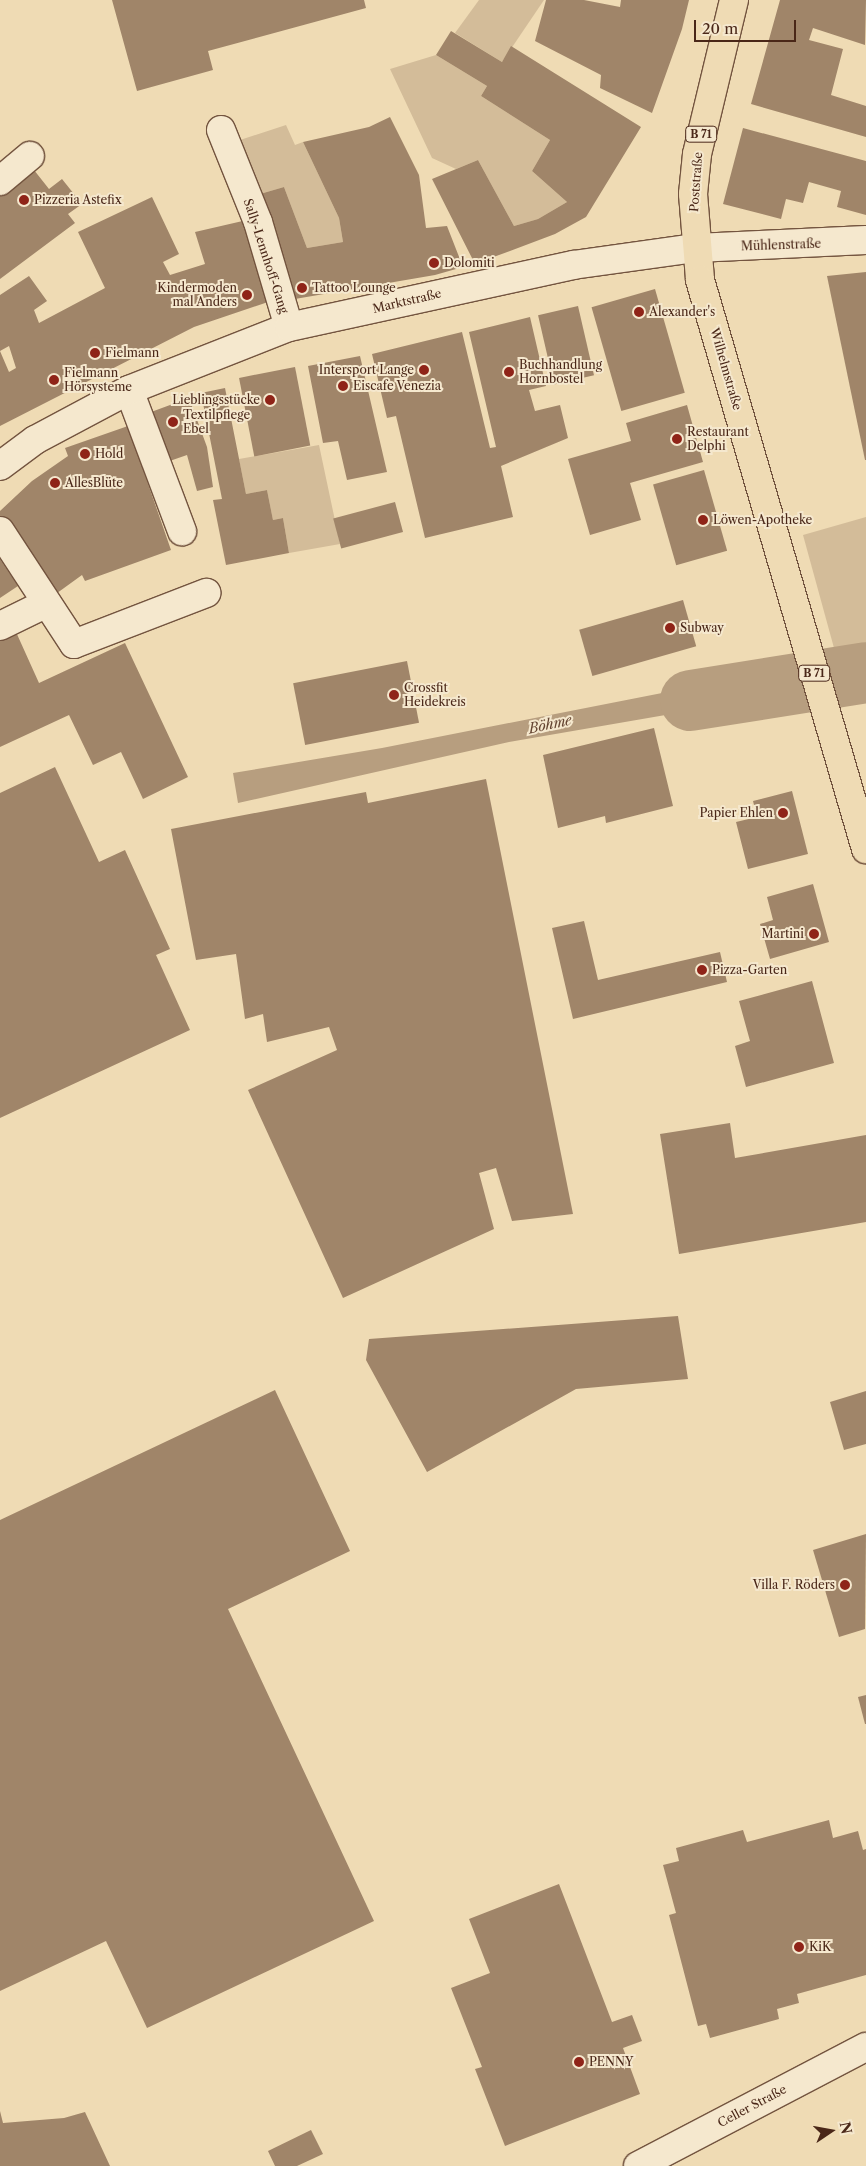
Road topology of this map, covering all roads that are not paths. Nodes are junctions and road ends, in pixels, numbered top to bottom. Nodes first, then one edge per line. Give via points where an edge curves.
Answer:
1 (734, 0) edge
2 (221, 130) dead end
3 (30, 156) dead end
4 (0, 180) edge
5 (866, 240) edge
6 (696, 248) junction
7 (288, 327) junction
8 (128, 390) junction
9 (0, 466) edge
10 (182, 530) dead end
11 (0, 531) edge
12 (206, 593) dead end
13 (47, 603) junction
14 (0, 626) edge
15 (866, 849) edge
16 (866, 2047) edge
17 (638, 2166) edge

1 - 6 main road, Poststraße / B 71 via 697,154 693,194
2 - 7 street, Sally-Lennhoff-Gang via 258,222
3 - 4 street
5 - 6 street, Mühlenstraße
6 - 7 street, Marktstraße via 574,265
6 - 15 main road, Wilhelmstraße / B 71 via 700,280
7 - 8 street, Marktstraße
8 - 9 street, Marktstraße via 35,440
8 - 10 street
11 - 13 street
12 - 13 street via 74,644
13 - 14 street
16 - 17 street, Celler Straße

